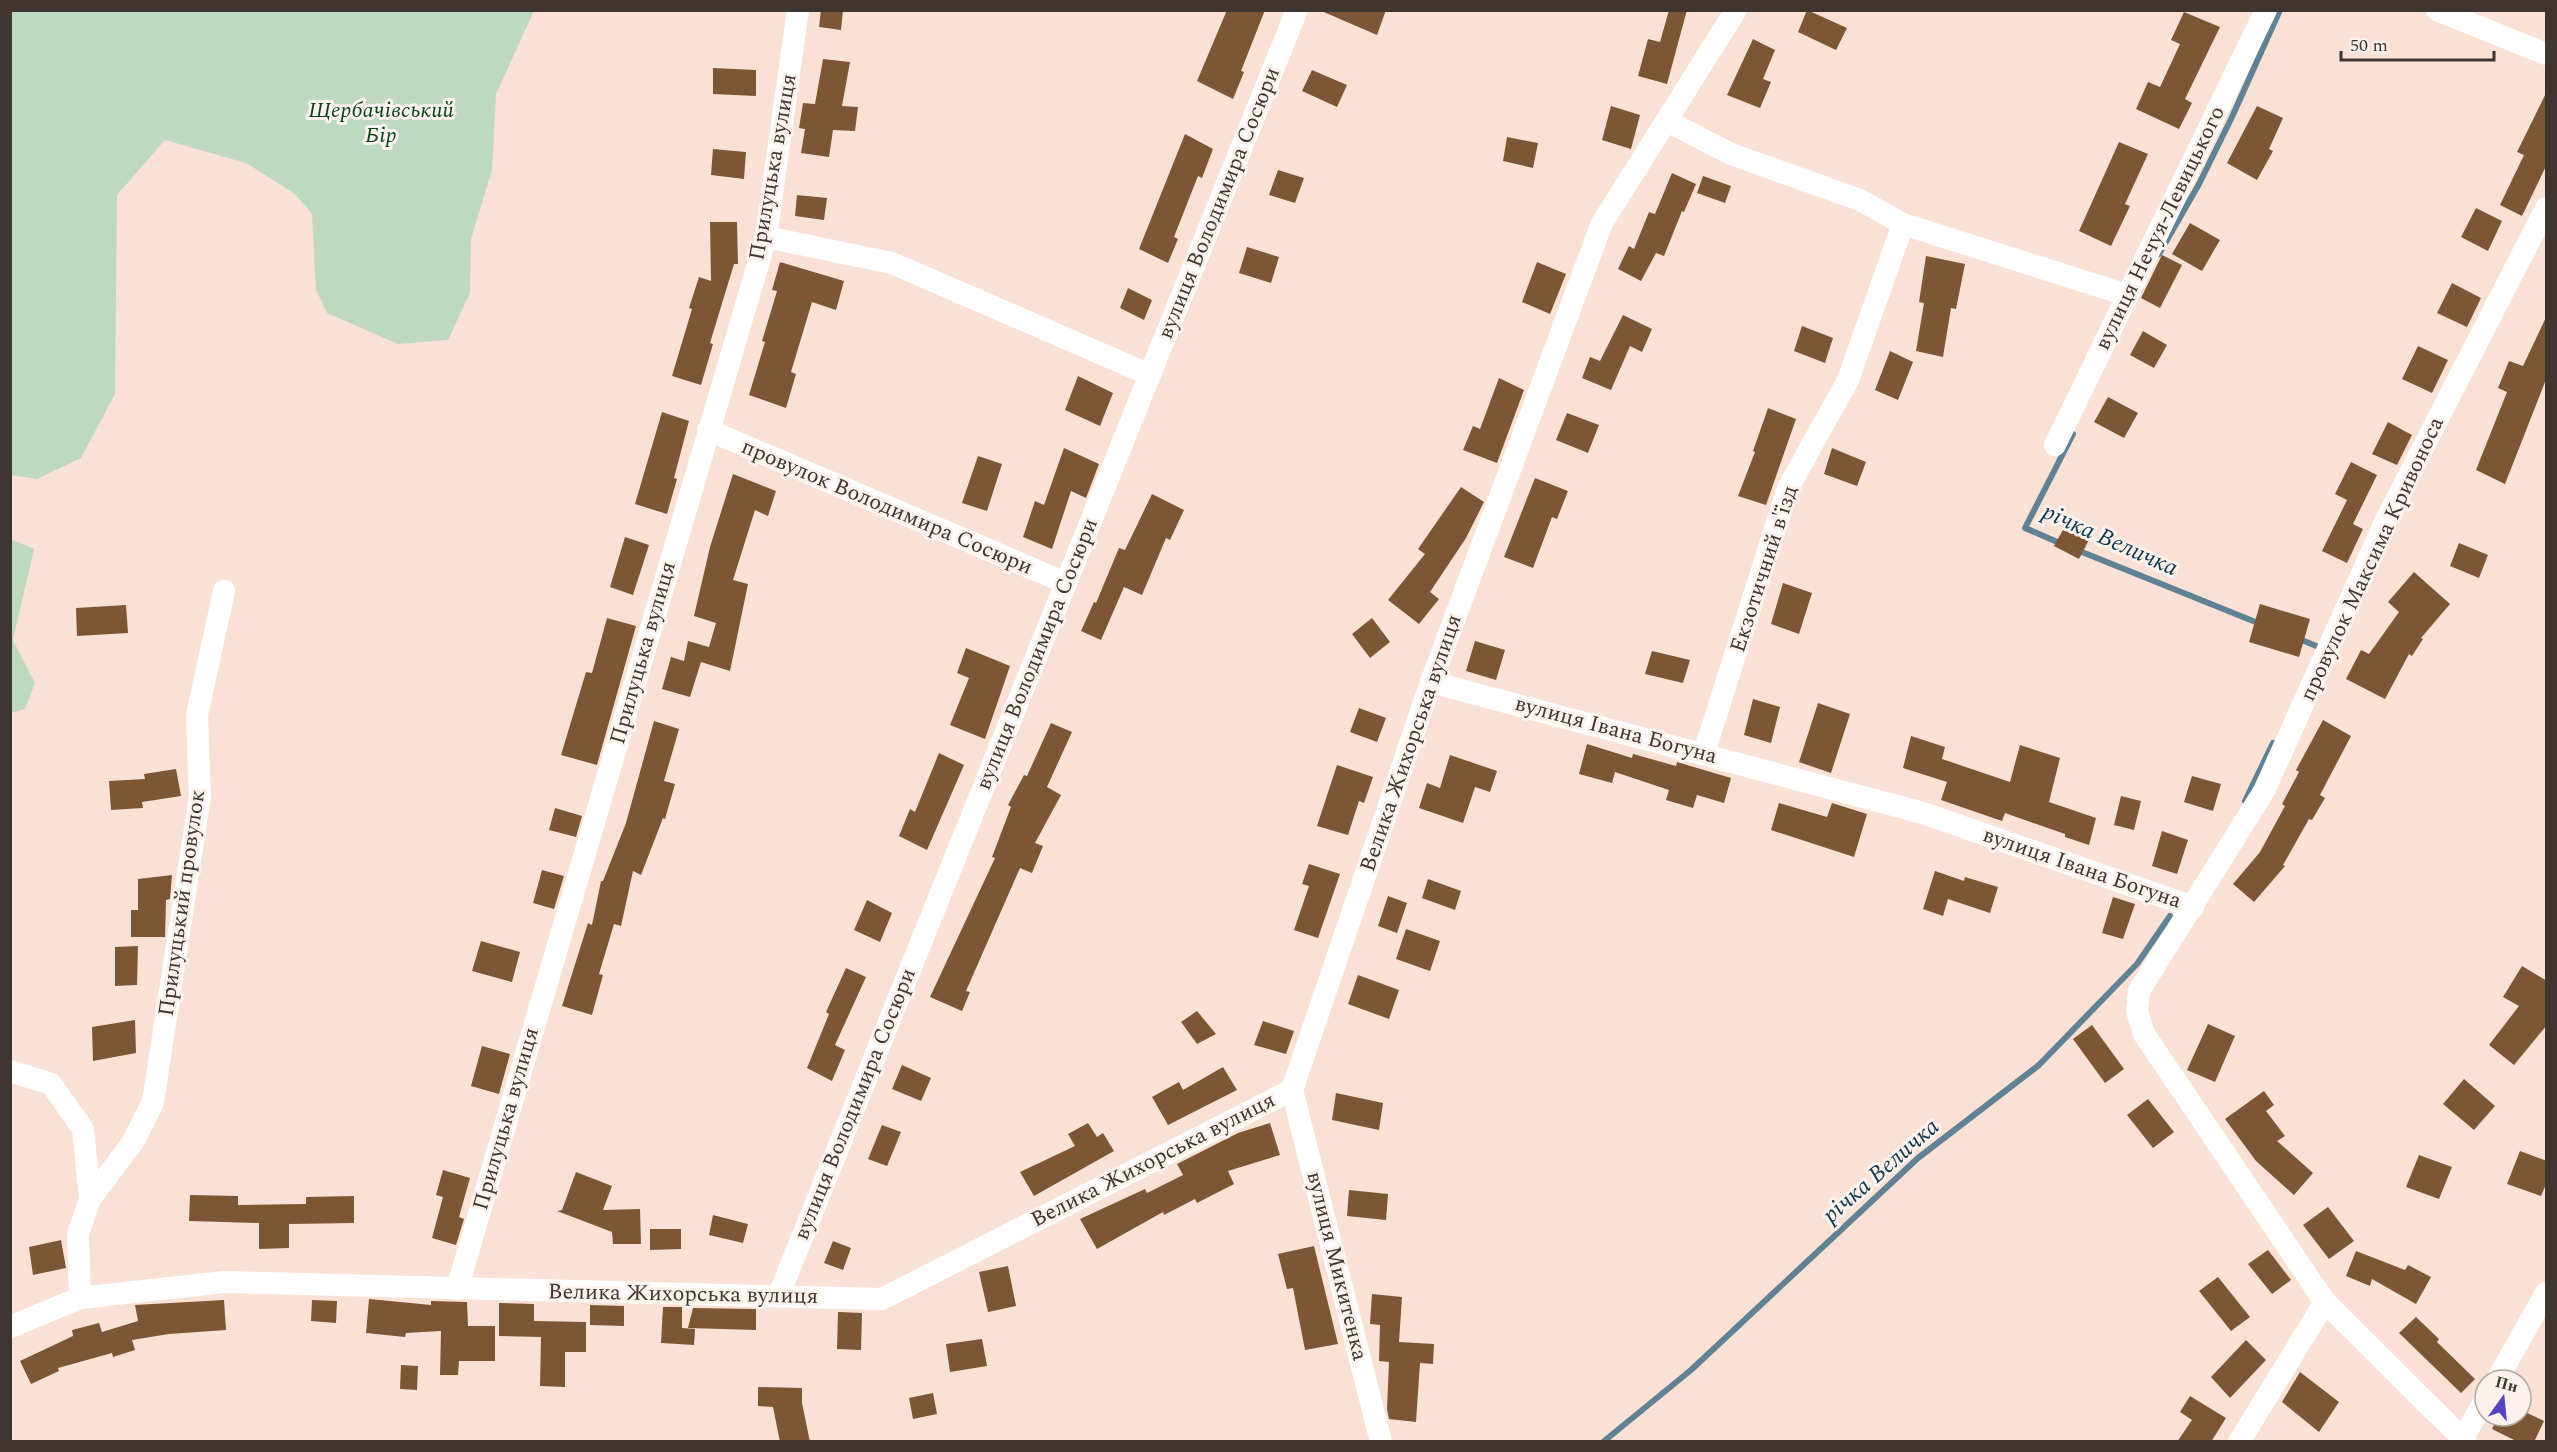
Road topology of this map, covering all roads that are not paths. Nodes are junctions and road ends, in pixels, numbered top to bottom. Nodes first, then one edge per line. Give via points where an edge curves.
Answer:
1 (798, 10) edge
2 (1297, 10) edge
3 (1736, 10) edge
4 (2266, 10) edge
5 (2437, 10) edge
6 (2547, 54) edge
7 (1667, 121) junction
8 (2547, 208) edge
9 (1904, 224) junction
10 (766, 237) junction
11 (2127, 295) junction
12 (1150, 375) junction
13 (708, 430) junction
14 (2055, 445) dead end
15 (1066, 583) junction
16 (224, 591) dead end
17 (1431, 682) junction
18 (1704, 753) junction
19 (2193, 907) junction
20 (10, 1071) edge
21 (1292, 1090) junction
22 (90, 1198) junction
23 (457, 1288) junction
24 (2547, 1293) edge
25 (778, 1297) junction
26 (80, 1298) junction
27 (2325, 1302) junction
28 (10, 1327) edge
29 (2504, 1368) edge
30 (2473, 1424) edge
31 (2465, 1440) edge
32 (1381, 1442) edge
33 (2240, 1442) edge

1 - 10 street, Прилуцька вулиця
2 - 12 street, вулиця Володимира Сосюри
3 - 7 street, Велика Жихорська вулиця
4 - 11 street, вулиця Нечуя-Левицького
5 - 6 street
7 - 9 street via 1731,154 1860,200
7 - 17 street, Велика Жихорська вулиця via 1602,223
8 - 19 street, провулок Максима Кривоноса via 2385,520 2264,791
9 - 11 street
9 - 18 street, Екзотичний в'їзд via 1848,380 1788,488
10 - 12 street via 892,262
10 - 13 street, Прилуцька вулиця
11 - 14 street, вулиця Нечуя-Левицького
12 - 15 street, вулиця Володимира Сосюри
13 - 15 street, провулок Володимира Сосюри
13 - 23 street, Прилуцька вулиця
15 - 25 street, вулиця Володимира Сосюри
16 - 22 street, Прилуцький провулок via 197,716 200,796 153,1102 133,1142
17 - 18 street, вулиця Івана Богуна
17 - 21 street, Велика Жихорська вулиця
18 - 19 street, вулиця Івана Богуна via 1923,813
19 - 27 street, вулиця Івана Богуна via 2139,991 2137,1011 2144,1034
20 - 22 street via 51,1084 83,1129
21 - 25 street, Велика Жихорська вулиця via 882,1299
21 - 32 street, вулиця Микитенка
22 - 26 street via 78,1234
23 - 25 street, Велика Жихорська вулиця
23 - 26 street, Велика Жихорська вулиця via 224,1282
24 - 29 street
26 - 28 street, Велика Жихорська вулиця
27 - 31 street, вулиця Івана Богуна
27 - 33 street
30 - 31 street

